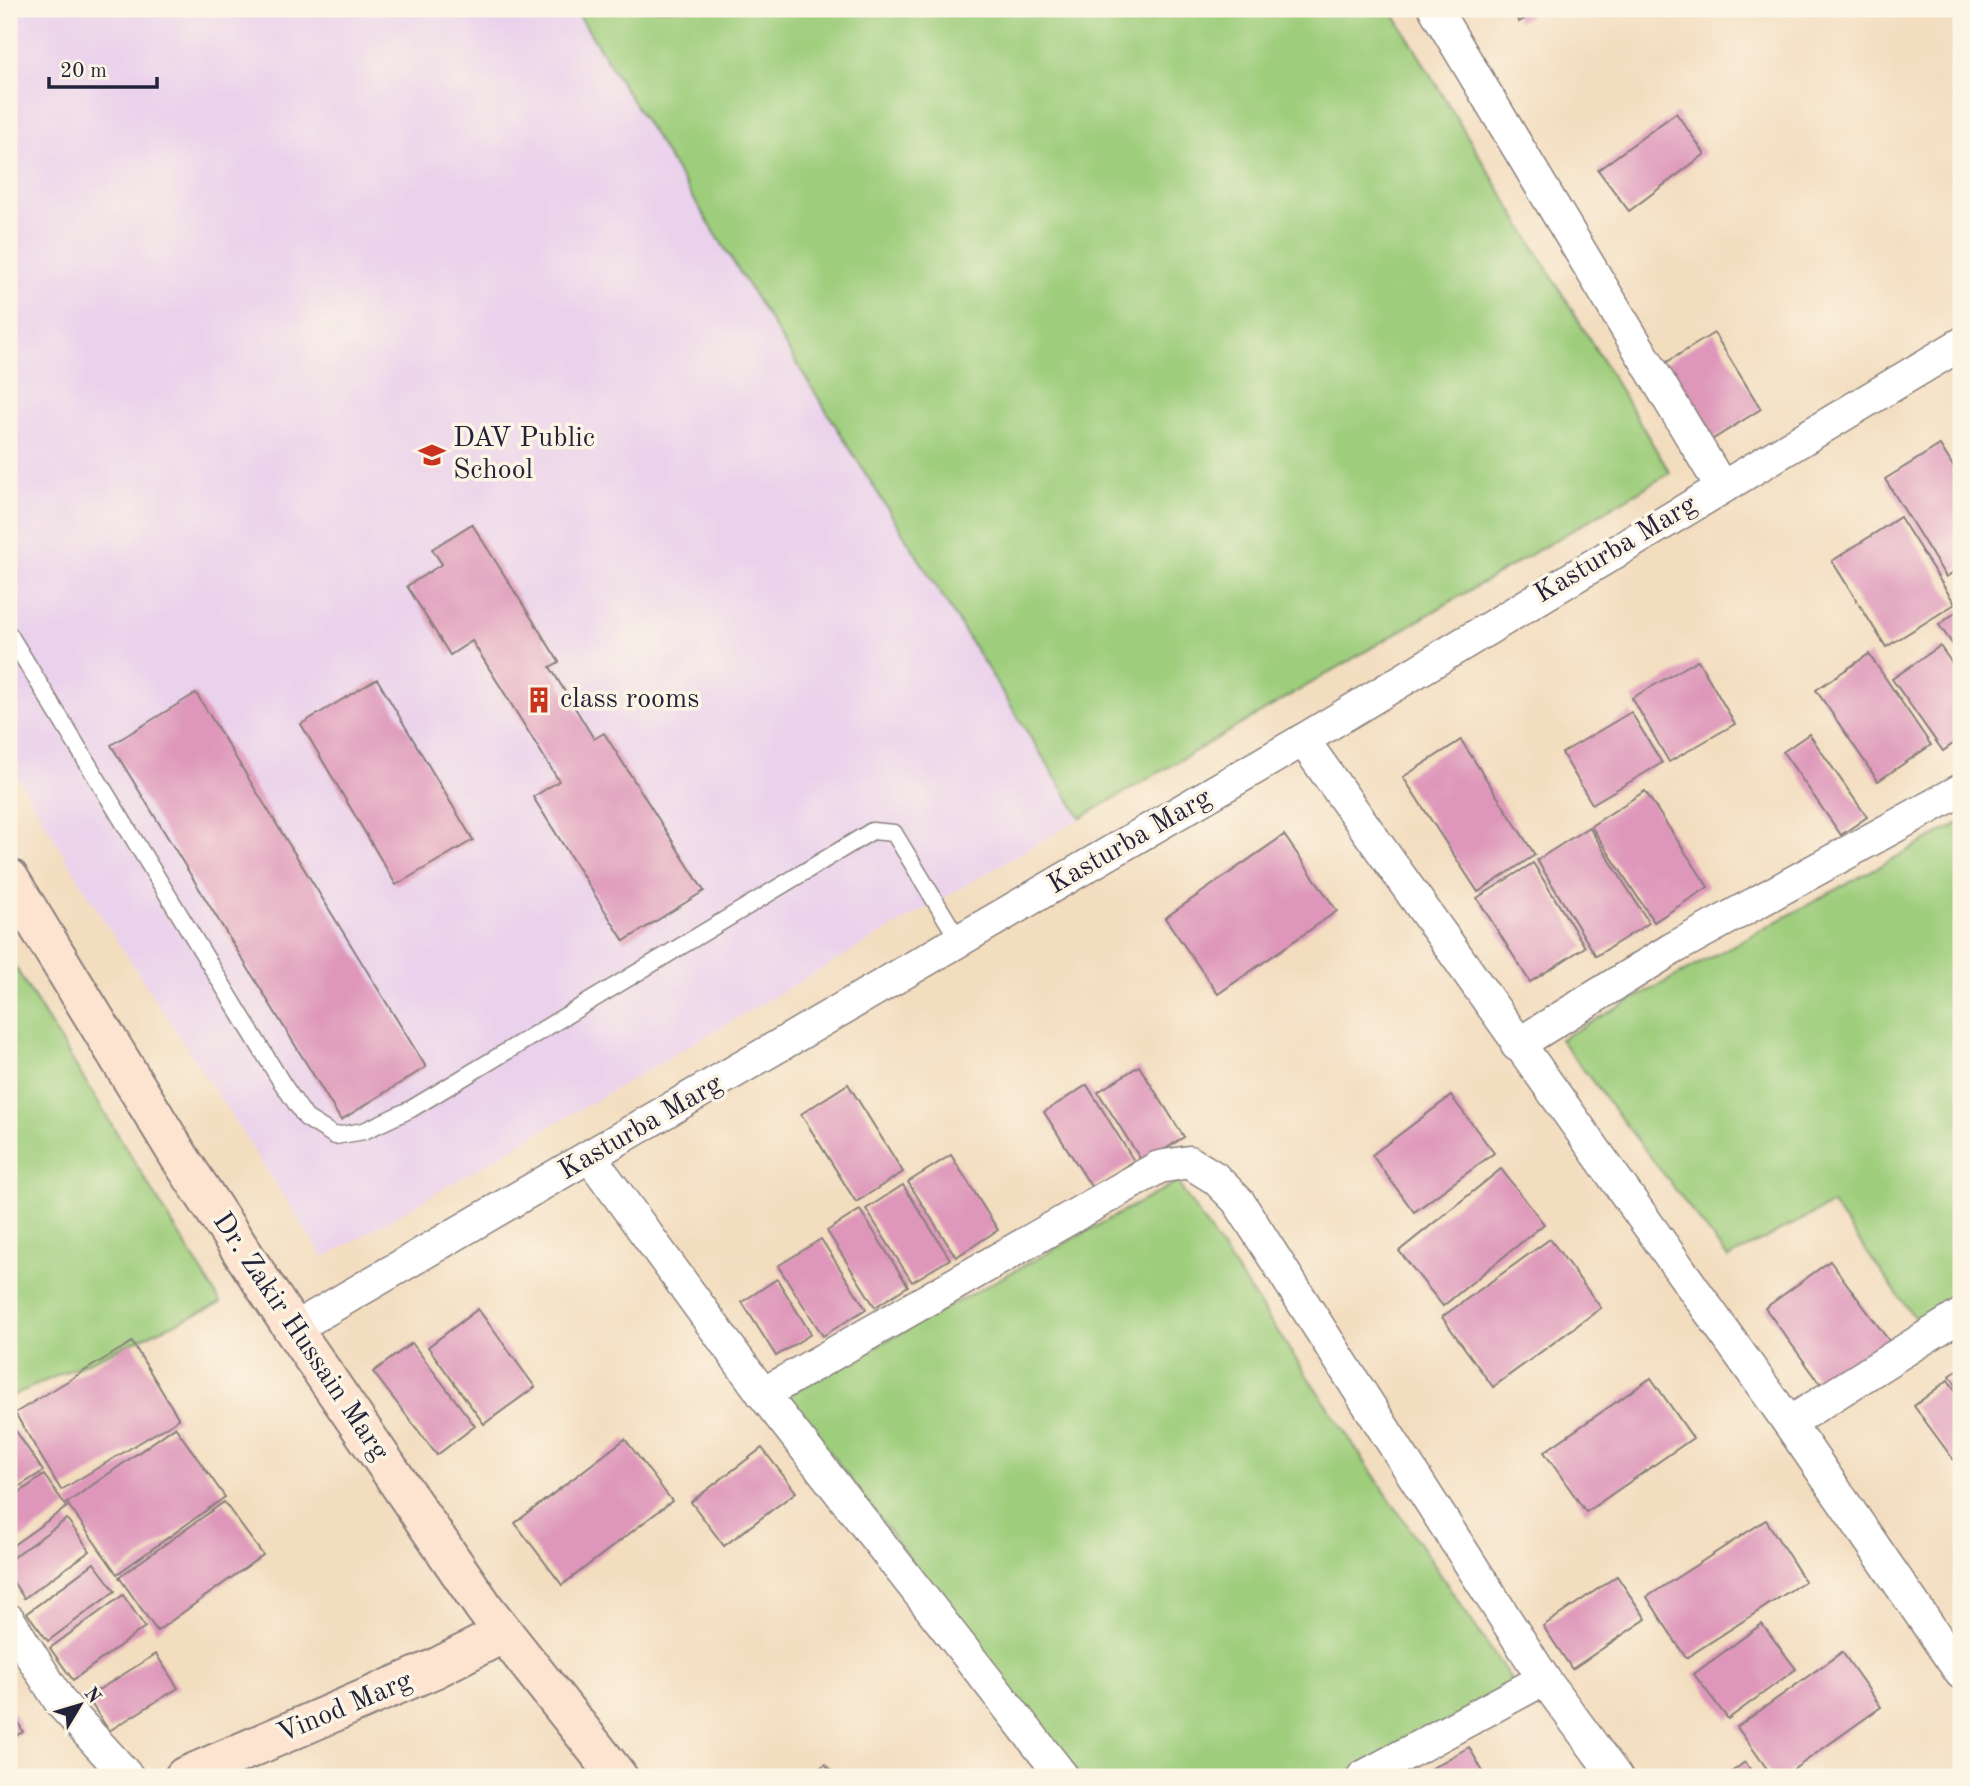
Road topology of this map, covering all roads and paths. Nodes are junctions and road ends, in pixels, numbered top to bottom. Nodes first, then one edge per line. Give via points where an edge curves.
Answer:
1 (1435, 9) edge
2 (1961, 344) edge
3 (1721, 486) junction
4 (9, 634) edge
5 (1303, 740) junction
6 (1961, 790) edge
7 (9, 878) edge
8 (960, 942) junction
9 (1517, 1045) junction
10 (591, 1158) junction
11 (1961, 1315) edge
12 (293, 1329) junction
13 (763, 1394) junction
14 (1789, 1423) junction
15 (9, 1620) edge
16 (504, 1633) junction
17 (1961, 1673) edge
18 (1544, 1679) junction
19 (128, 1777) edge
20 (184, 1777) edge
21 (618, 1777) edge
22 (1063, 1777) edge
23 (1363, 1777) edge
24 (1616, 1777) edge

1 - 3 street
2 - 3 street, Kasturba Marg
3 - 5 street, Kasturba Marg
4 - 8 lane via 282,1083 306,1118 335,1136 364,1131 411,1109 872,831 894,833
5 - 8 street, Kasturba Marg
5 - 9 street
6 - 9 street via 1672,949
7 - 12 street, Dr. Zakir Hussain Marg via 180,1158
8 - 10 street, Kasturba Marg
9 - 14 street
10 - 12 street, Kasturba Marg
10 - 13 street
11 - 14 street
12 - 16 street, Dr. Zakir Hussain Marg
13 - 18 street via 1158,1167 1189,1162 1215,1178 1238,1201
13 - 22 street
14 - 17 street
15 - 19 street via 61,1703
16 - 20 street, Vinod Marg via 434,1670
16 - 21 street, Dr. Zakir Hussain Marg
18 - 23 street
18 - 24 street

